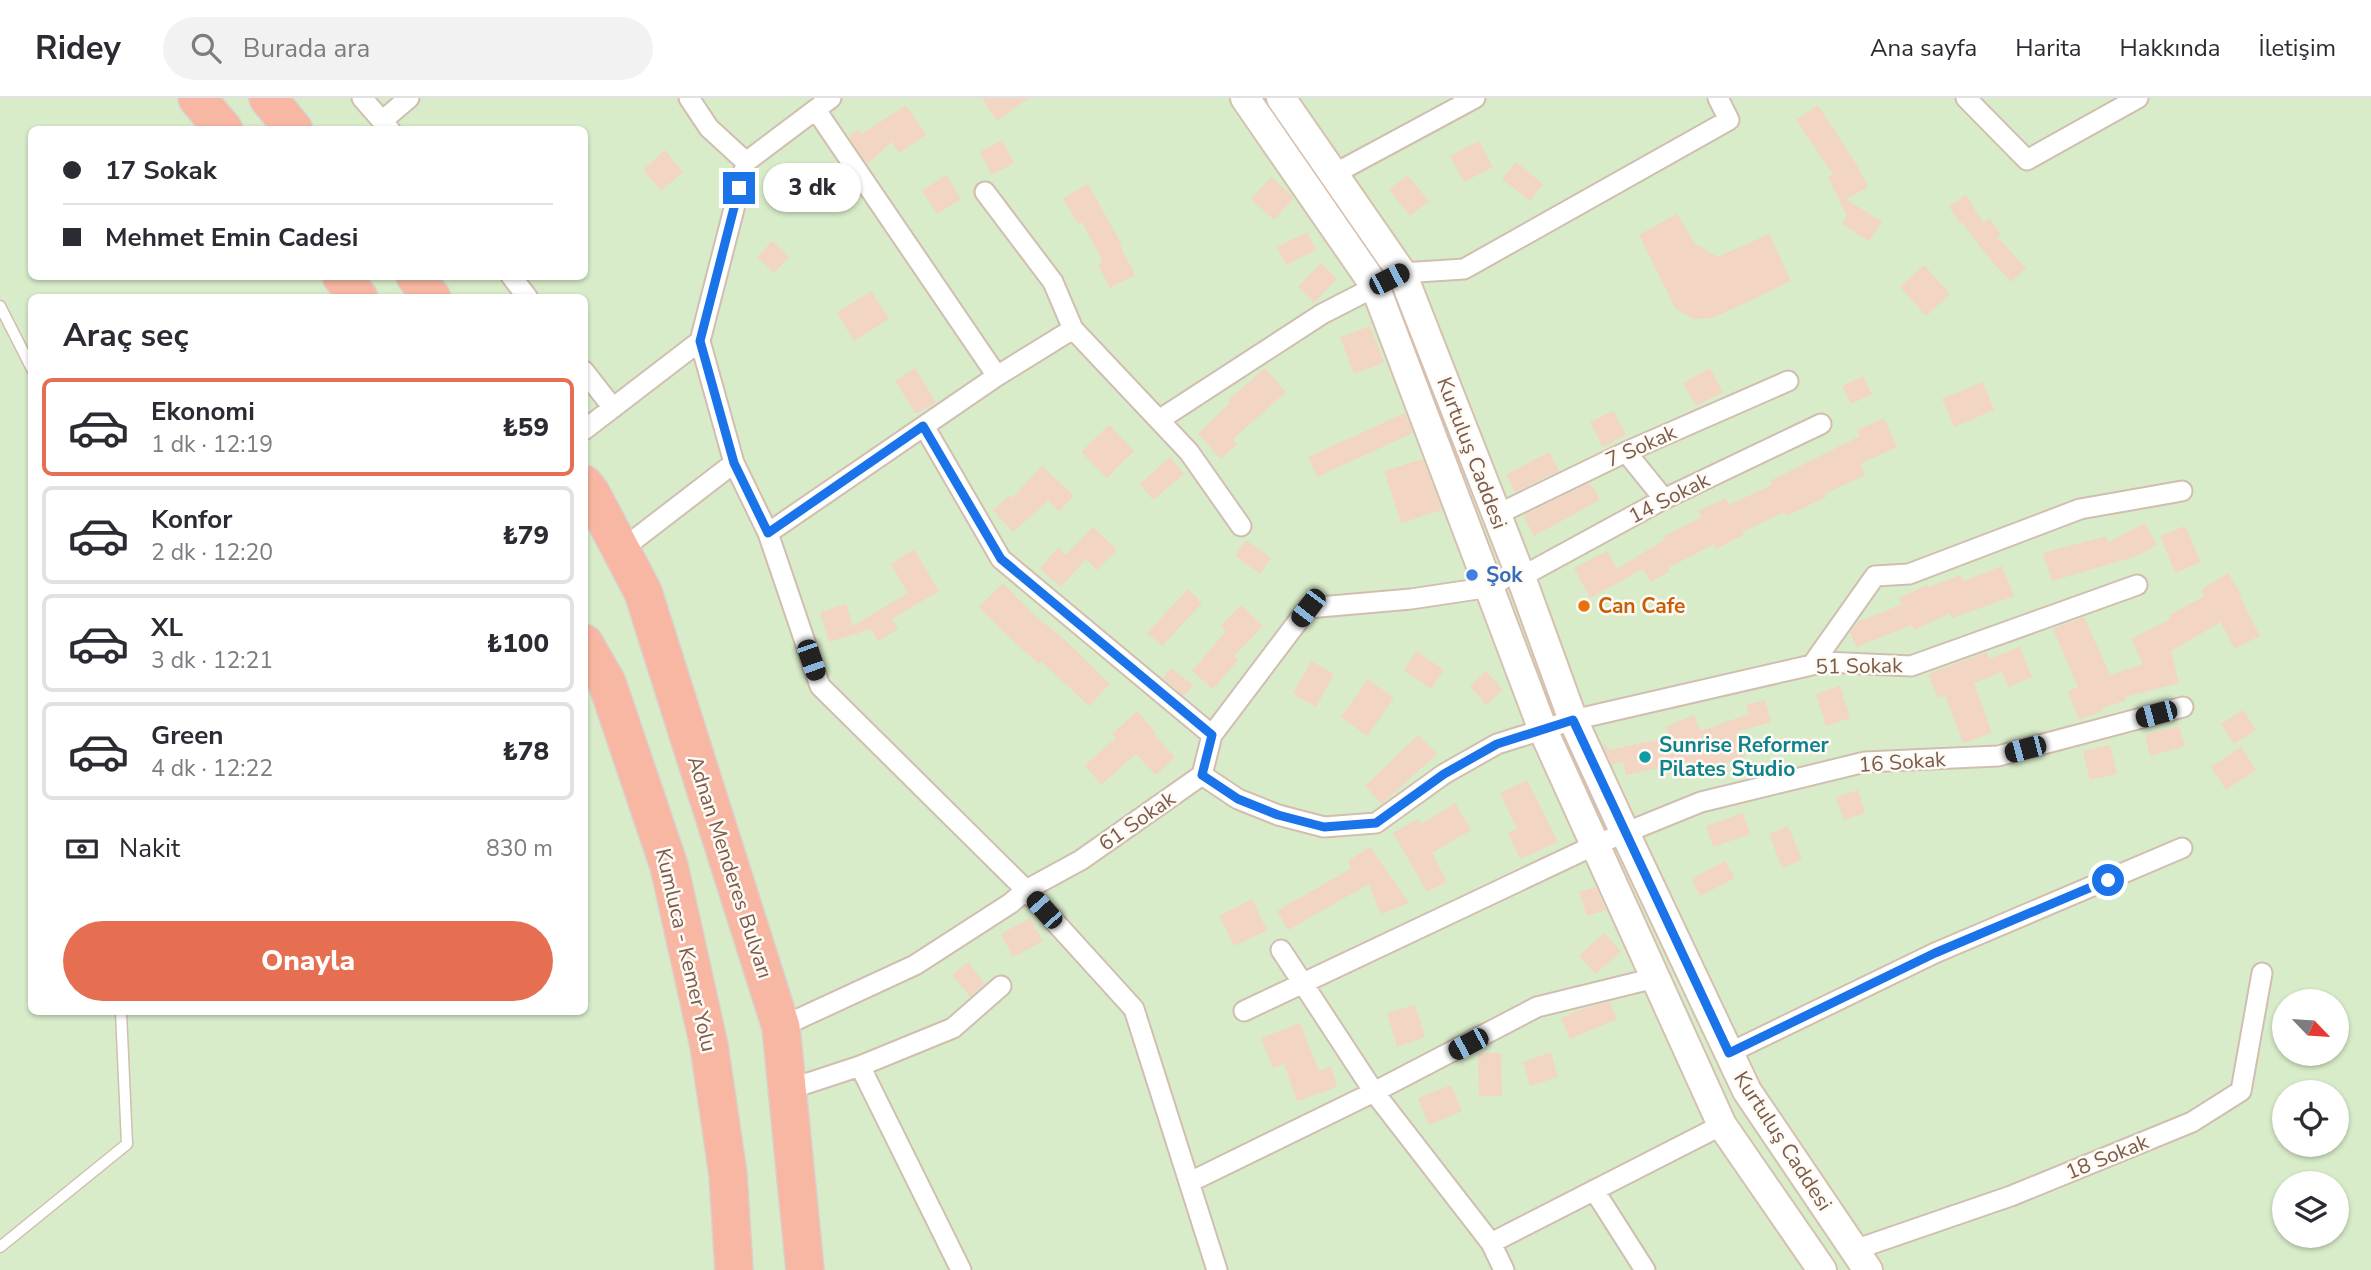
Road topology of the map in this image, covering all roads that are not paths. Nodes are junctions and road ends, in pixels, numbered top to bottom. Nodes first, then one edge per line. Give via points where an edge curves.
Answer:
1 (197, 98) edge
2 (268, 98) edge
3 (362, 98) edge
4 (409, 98) edge
5 (689, 98) edge
6 (1245, 98) edge
7 (1280, 98) edge
8 (1718, 98) edge
9 (1966, 98) edge
10 (2138, 98) edge
11 (1464, 101) edge
12 (823, 104) edge
13 (386, 125) edge
14 (221, 126) edge
15 (291, 126) edge
16 (746, 162) junction
17 (1332, 175) junction
18 (985, 192) dead end
19 (1402, 272) junction
20 (344, 280) edge
21 (418, 280) edge
22 (514, 280) edge
23 (1375, 286) junction
24 (356, 294) edge
25 (429, 294) edge
26 (525, 294) edge
27 (0, 306) edge
28 (1073, 329) junction
29 (700, 341) junction
30 (28, 361) edge
31 (588, 376) edge
32 (997, 376) junction
33 (1788, 381) dead end
34 (614, 408) junction
35 (1159, 420) junction
36 (1821, 424) dead end
37 (923, 426) junction
38 (588, 427) edge
39 (1626, 452) junction
40 (734, 463) junction
41 (588, 488) edge
42 (2182, 491) dead end
43 (1664, 499) junction
44 (1496, 515) junction
45 (1241, 526) dead end
46 (768, 533) junction
47 (621, 550) junction
48 (1519, 573) junction
49 (2137, 585) dead end
50 (1490, 587) junction
51 (588, 650) edge
52 (1812, 665) junction
53 (2183, 707) dead end
54 (1573, 720) junction
55 (1543, 730) junction
56 (1212, 735) junction
57 (1202, 775) junction
58 (1625, 833) junction
59 (1595, 845) junction
60 (2182, 848) dead end
61 (1026, 890) junction
62 (1281, 950) dead end
63 (2262, 972) dead end
64 (1655, 978) junction
65 (1303, 982) junction
66 (1001, 986) dead end
67 (1244, 1011) dead end
68 (121, 1015) edge
69 (781, 1027) junction
70 (1729, 1053) junction
71 (860, 1066) junction
72 (787, 1090) junction
73 (1374, 1092) junction
74 (1754, 1102) junction
75 (1721, 1125) junction
76 (1190, 1182) junction
77 (1594, 1191) junction
78 (1491, 1243) junction
79 (0, 1247) edge
80 (1861, 1260) edge
81 (734, 1270) edge
82 (805, 1270) edge
83 (961, 1270) edge
84 (1217, 1270) edge
85 (1504, 1270) edge
86 (1645, 1270) edge
87 (1822, 1270) edge

1 - 14 highway
2 - 15 highway
3 - 13 street
4 - 13 street
5 - 16 street via 709,128
6 - 23 street, Kurtuluş Caddesi
7 - 17 street, Kurtuluş Caddesi
8 - 19 street via 1729,120 1464,269
9 - 10 street via 2027,160
11 - 17 street
12 - 16 street
12 - 32 street
16 - 29 street
17 - 19 street, Kurtuluş Caddesi
18 - 28 street via 1053,282
19 - 23 street
19 - 44 street, Kurtuluş Caddesi
20 - 24 highway
21 - 25 highway
22 - 26 street
23 - 35 street via 1322,314
23 - 50 street, Kurtuluş Caddesi
27 - 30 lane
28 - 32 street
28 - 35 street
29 - 34 street
29 - 40 street
31 - 34 street
32 - 37 street
33 - 39 street, 7 Sokak
34 - 38 street
35 - 45 street via 1189,452
36 - 43 street, 14 Sokak
37 - 46 street
37 - 56 street via 1001,559
39 - 43 street
39 - 44 street, 7 Sokak
40 - 46 street
40 - 47 street
41 - 47 highway, Adnan Menderes Bulvarı
42 - 52 street via 2080,509 1909,573 1875,576
43 - 48 street, 14 Sokak
44 - 48 street, Kurtuluş Caddesi
46 - 61 street via 820,686
47 - 69 highway, Adnan Menderes Bulvarı via 643,592
48 - 50 street
48 - 54 street, Kurtuluş Caddesi
49 - 52 street, 51 Sokak via 1911,666
50 - 55 street, Kurtuluş Caddesi
50 - 56 street via 1308,608
51 - 81 highway, Kumluca - Kemer Yolu via 607,683 669,866 709,1046 728,1174
52 - 54 street, 51 Sokak
53 - 58 street, 16 Sokak via 1998,756 1865,762 1701,802
54 - 55 street, 51 Sokak
54 - 58 street, Kurtuluş Caddesi
55 - 57 street, 51 Sokak via 1497,744 1444,774 1376,823 1324,827 1278,815 1238,799
55 - 59 street, Kurtuluş Caddesi
56 - 57 street
57 - 61 street, 61 Sokak via 1081,860
58 - 59 street, 16 Sokak
58 - 70 street, Kurtuluş Caddesi
59 - 64 street, Kurtuluş Caddesi
59 - 65 street, 16 Sokak
60 - 70 street via 1935,953
61 - 69 street, 61 Sokak via 915,965
61 - 76 street via 1134,1009
62 - 65 street
63 - 80 street, 18 Sokak via 2241,1091 2192,1122
64 - 73 street via 1538,1007
64 - 75 street, Kurtuluş Caddesi
65 - 67 street, 16 Sokak
65 - 73 street
66 - 71 street via 953,1028
68 - 79 lane via 127,1144
69 - 72 highway, Adnan Menderes Bulvarı
70 - 74 street, Kurtuluş Caddesi
71 - 72 street
71 - 83 street
72 - 82 highway, Adnan Menderes Bulvarı
73 - 76 street
73 - 78 street
74 - 75 street
74 - 80 street, Kurtuluş Caddesi
75 - 77 street
75 - 87 street, Kurtuluş Caddesi
76 - 84 street
77 - 78 street
77 - 86 street
78 - 85 street

